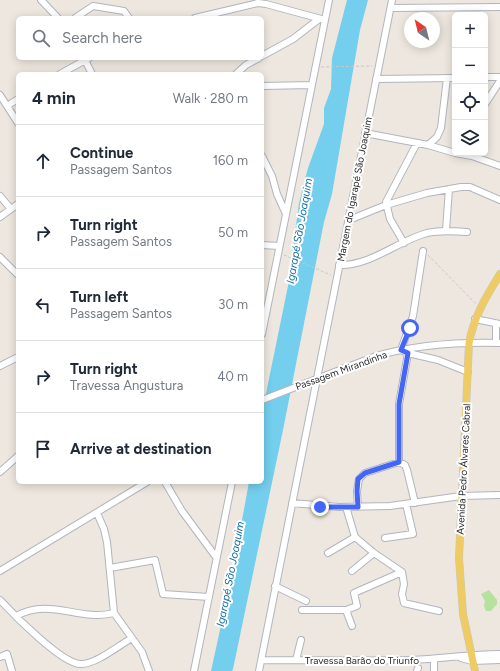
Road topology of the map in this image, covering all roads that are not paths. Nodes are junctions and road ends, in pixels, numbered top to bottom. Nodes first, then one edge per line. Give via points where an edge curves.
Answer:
1 (41, 0) edge
2 (392, 0) edge
3 (327, 2) edge
4 (500, 7) edge
5 (391, 8) junction
6 (56, 16) edge
7 (78, 16) edge
8 (128, 16) edge
9 (203, 16) edge
10 (322, 20) junction
11 (264, 55) edge
12 (85, 60) edge
13 (87, 60) edge
14 (255, 60) edge
15 (64, 72) edge
16 (91, 72) edge
17 (238, 72) edge
18 (488, 77) edge
19 (500, 77) edge
20 (446, 78) junction
21 (452, 78) edge
22 (376, 79) junction
23 (500, 81) edge
24 (312, 85) junction
25 (264, 86) edge
26 (0, 95) edge
27 (488, 99) edge
28 (16, 100) edge
29 (7, 106) junction
30 (16, 120) edge
31 (365, 133) junction
32 (416, 143) junction
33 (428, 145) junction
34 (264, 160) edge
35 (500, 166) edge
36 (449, 189) junction
37 (0, 196) edge
38 (500, 200) edge
39 (16, 205) edge
40 (386, 205) junction
41 (11, 209) junction
42 (286, 214) junction
43 (0, 217) edge
44 (349, 220) junction
45 (446, 230) junction
46 (467, 232) dead end
47 (404, 243) junction
48 (264, 245) edge
49 (279, 246) junction
50 (423, 251) road end
51 (0, 257) edge
52 (339, 265) junction
53 (16, 273) edge
54 (500, 274) edge
55 (474, 319) junction
56 (264, 321) edge
57 (498, 324) edge
58 (469, 343) junction
59 (498, 343) edge
60 (401, 350) junction
61 (408, 353) junction
62 (16, 358) edge
63 (0, 366) edge
64 (468, 372) junction
65 (318, 379) junction
66 (264, 399) edge
67 (16, 458) edge
68 (399, 462) junction
69 (0, 472) edge
70 (144, 484) edge
71 (166, 484) edge
72 (232, 484) edge
73 (500, 495) edge
74 (461, 496) junction
75 (292, 503) junction
76 (415, 503) junction
77 (406, 504) junction
78 (346, 507) junction
79 (358, 507) junction
80 (97, 513) junction
81 (356, 537) junction
82 (385, 538) dead end
83 (328, 553) dead end
84 (374, 554) junction
85 (216, 557) junction
86 (110, 568) junction
87 (0, 571) edge
88 (352, 571) dead end
89 (402, 572) junction
90 (275, 586) junction
91 (209, 597) junction
92 (0, 600) edge
93 (306, 601) dead end
94 (302, 610) dead end
95 (346, 610) junction
96 (439, 611) dead end
97 (114, 614) junction
98 (16, 616) junction
99 (352, 626) dead end
100 (132, 638) junction
101 (301, 640) dead end
102 (500, 654) edge
103 (0, 657) edge
104 (472, 658) junction
105 (434, 659) junction
106 (262, 660) junction
107 (296, 660) junction
108 (500, 660) edge
109 (12, 671) edge
110 (149, 671) edge
111 (194, 671) edge
112 (259, 671) edge
113 (434, 671) edge
114 (475, 671) edge

1 - 6 street
2 - 5 street, Margem do Igarapé São Joaquim
3 - 10 street
4 - 5 street
5 - 22 street, Margem do Igarapé São Joaquim
7 - 8 street via 93,6 124,11
9 - 10 street via 258,3
10 - 11 street
10 - 24 street
12 - 15 street
13 - 16 street
14 - 17 street
18 - 19 street
20 - 21 street
20 - 22 street
20 - 33 street via 442,128
22 - 31 street, Margem do Igarapé São Joaquim
23 - 27 street
24 - 25 street
24 - 42 street
26 - 29 street
28 - 29 street
29 - 30 street
31 - 32 street
31 - 44 street, Margem do Igarapé São Joaquim
32 - 33 street
32 - 40 street
33 - 35 street
34 - 42 street
36 - 38 street via 470,187
36 - 40 street
36 - 45 street
37 - 41 street
39 - 41 street
40 - 44 street
40 - 47 street via 390,219
41 - 43 street
42 - 49 street
44 - 52 street, Margem do Igarapé São Joaquim
45 - 46 street
45 - 47 street via 427,233
47 - 52 street via 357,262
48 - 49 street
49 - 56 street
50 - 60 street via 413,316
51 - 53 street
52 - 65 street, Margem do Igarapé São Joaquim
54 - 55 main road, Avenida Pedro Álvares Cabral
55 - 57 street
55 - 58 main road, Avenida Pedro Álvares Cabral
57 - 59 street
58 - 59 street, Passagem Mirandinha
58 - 60 street, Passagem Mirandinha
58 - 64 main road, Avenida Pedro Álvares Cabral
60 - 61 street
60 - 65 street, Passagem Mirandinha via 376,356
61 - 64 street via 438,360
61 - 68 street via 399,404
62 - 63 street
64 - 74 main road, Avenida Pedro Álvares Cabral
65 - 66 street, Passagem Mirandinha
65 - 75 street, Margem do Igarapé São Joaquim
67 - 69 street
68 - 76 street via 405,465 407,470
68 - 79 street via 365,473 358,479
70 - 80 street
71 - 85 street via 182,511
72 - 85 street
73 - 74 street
74 - 76 street
74 - 104 main road, Avenida Pedro Álvares Cabral via 460,592
75 - 78 street
75 - 90 street, Margem do Igarapé São Joaquim
76 - 77 street
77 - 79 street
77 - 82 street via 413,534
78 - 79 street
78 - 81 street
80 - 86 street via 106,536
80 - 87 street
81 - 83 street
81 - 84 street
84 - 88 street
84 - 89 street
85 - 91 street
86 - 91 street via 155,560 164,595
86 - 97 street
89 - 95 street via 354,593 357,606
89 - 96 street via 404,603
90 - 93 street
90 - 106 street, Margem do Igarapé São Joaquim
91 - 111 street
92 - 98 street
94 - 95 street
95 - 99 street
97 - 98 street via 94,615 44,607
97 - 100 street
98 - 100 street via 75,664 94,660
100 - 110 street via 142,652
101 - 107 street
102 - 104 street, Travessa Barão do Triunfo
103 - 109 street via 7,654
104 - 105 street, Travessa Barão do Triunfo
104 - 108 street, Travessa Barão do Triunfo
104 - 114 main road, Avenida Pedro Álvares Cabral
105 - 107 street, Travessa Barão do Triunfo
105 - 113 street
106 - 107 street, Travessa Barão do Triunfo
106 - 112 street, Margem do Igarapé São Joaquim

